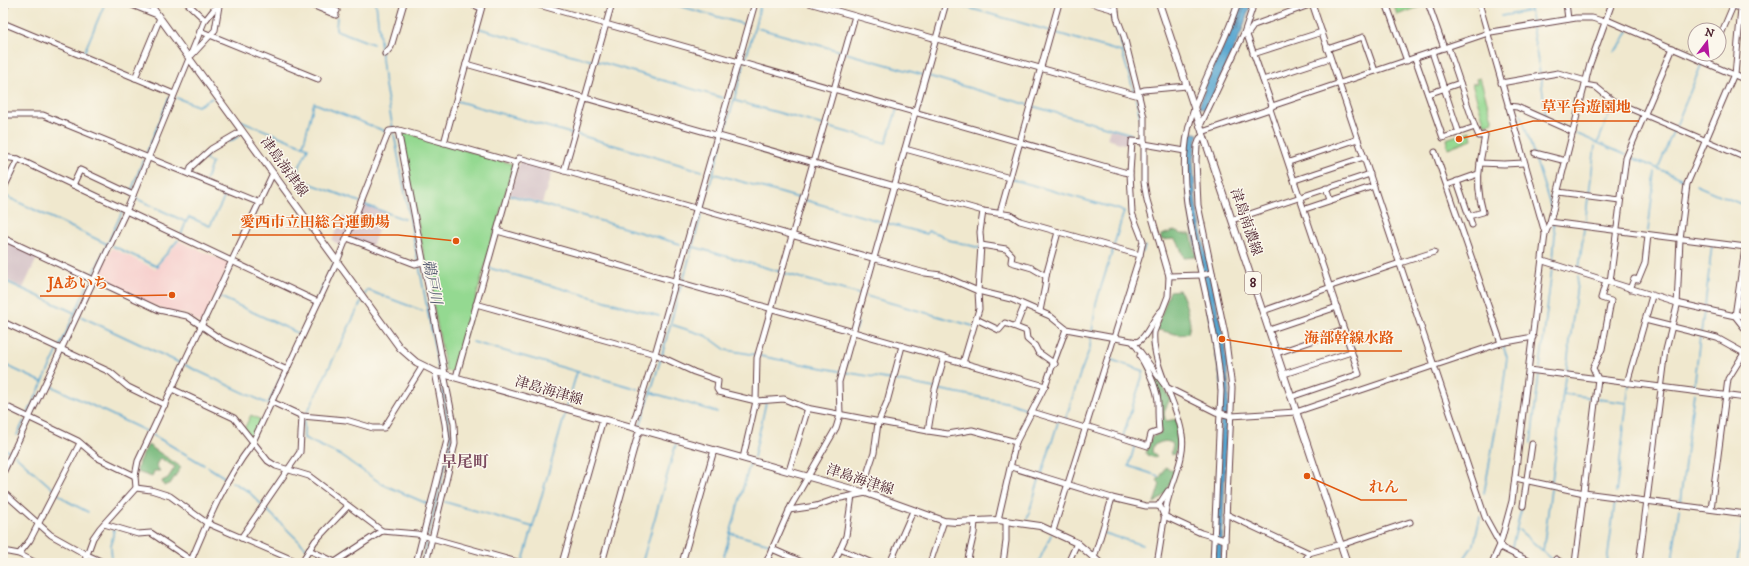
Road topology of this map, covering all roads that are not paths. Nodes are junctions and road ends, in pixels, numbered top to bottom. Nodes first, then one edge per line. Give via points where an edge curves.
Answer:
1 (7, 3) edge
2 (127, 3) edge
3 (149, 3) edge
4 (187, 3) edge
5 (307, 3) edge
6 (317, 3) edge
7 (404, 3) edge
8 (468, 3) edge
9 (532, 3) edge
10 (612, 3) edge
11 (755, 3) edge
12 (809, 3) edge
13 (946, 3) edge
14 (1060, 3) edge
15 (1091, 3) edge
16 (1115, 3) edge
17 (1159, 3) edge
18 (1238, 3) edge
19 (1254, 3) edge
20 (1386, 3) edge
21 (1428, 3) edge
22 (1479, 3) edge
23 (1566, 3) edge
24 (1612, 3) edge
25 (1312, 4) edge
26 (1733, 4) edge
27 (219, 5) edge
28 (482, 6) edge
29 (3, 10) edge
30 (1115, 10) junction
31 (158, 16) junction
32 (855, 16) junction
33 (1568, 19) junction
34 (205, 20) junction
35 (1606, 21) junction
36 (1726, 22) edge
37 (606, 24) junction
38 (3, 25) edge
39 (200, 31) junction
40 (1322, 32) junction
41 (1246, 34) junction
42 (1488, 34) junction
43 (211, 35) junction
44 (936, 39) junction
45 (1446, 47) junction
46 (1673, 48) junction
47 (1327, 49) junction
48 (1432, 52) junction
49 (385, 54) dead end
50 (1253, 54) junction
51 (190, 56) junction
52 (1330, 58) junction
53 (1415, 58) junction
54 (1407, 61) junction
55 (738, 62) junction
56 (466, 64) junction
57 (1708, 64) joint
58 (1041, 69) junction
59 (1375, 71) junction
60 (1735, 75) junction
61 (135, 78) junction
62 (318, 79) dead end
63 (1263, 80) junction
64 (1746, 80) edge
65 (1460, 83) junction
66 (1502, 83) junction
67 (1585, 83) junction
68 (1339, 84) junction
69 (1187, 86) junction
70 (1444, 88) junction
71 (834, 89) junction
72 (1138, 94) junction
73 (1428, 94) junction
74 (174, 95) junction
75 (585, 98) junction
76 (1508, 106) junction
77 (1271, 108) junction
78 (1195, 110) junction
79 (915, 112) junction
80 (3, 114) edge
81 (1644, 114) junction
82 (1475, 127) junction
83 (398, 130) junction
84 (242, 131) junction
85 (1202, 131) junction
86 (1573, 132) junction
87 (1459, 133) junction
88 (717, 135) junction
89 (1358, 139) junction
90 (1706, 140) junction
91 (1020, 142) junction
92 (444, 143) junction
93 (1144, 143) junction
94 (905, 148) junction
95 (1185, 151) junction
96 (1435, 152) dead end
97 (1535, 153) dead end
98 (3, 157) edge
99 (1364, 157) junction
100 (148, 158) junction
101 (1746, 158) edge
102 (18, 159) junction
103 (1566, 161) junction
104 (1289, 162) junction
105 (516, 163) junction
106 (814, 163) junction
107 (1480, 163) junction
108 (1524, 163) junction
109 (564, 171) junction
110 (273, 173) junction
111 (1130, 173) junction
112 (189, 174) junction
113 (1370, 174) junction
114 (1478, 174) junction
115 (1010, 178) junction
116 (1294, 180) junction
117 (1457, 181) junction
118 (1450, 184) dead end
119 (72, 185) junction
120 (895, 186) junction
121 (1374, 186) junction
122 (1326, 188) junction
123 (3, 190) edge
124 (1558, 192) junction
125 (133, 195) junction
126 (1301, 197) junction
127 (1330, 200) junction
128 (1620, 200) junction
129 (260, 203) junction
130 (696, 208) junction
131 (1305, 208) junction
132 (126, 211) junction
133 (983, 211) junction
134 (1000, 213) junction
135 (1469, 216) junction
136 (1232, 220) junction
137 (1550, 222) junction
138 (1472, 225) dead end
139 (1616, 230) junction
140 (497, 231) junction
141 (1058, 232) junction
142 (1545, 234) junction
143 (1648, 235) junction
144 (793, 236) junction
145 (3, 238) edge
146 (347, 238) junction
147 (1680, 239) junction
148 (1746, 240) edge
149 (981, 245) junction
150 (1745, 247) edge
151 (1434, 252) dead end
152 (1140, 255) junction
153 (874, 259) junction
154 (1543, 261) junction
155 (232, 262) junction
156 (337, 262) junction
157 (420, 263) junction
158 (1400, 263) junction
159 (1211, 273) junction
160 (1202, 275) junction
161 (1046, 276) junction
162 (1169, 276) junction
163 (93, 280) junction
164 (676, 282) junction
165 (1608, 282) junction
166 (1331, 287) junction
167 (1630, 290) junction
168 (978, 291) junction
169 (1652, 296) junction
170 (318, 302) junction
171 (1677, 303) junction
172 (476, 304) junction
173 (1024, 306) junction
174 (1337, 307) junction
175 (772, 309) junction
176 (1040, 311) junction
177 (1161, 311) junction
178 (1263, 311) junction
179 (1735, 315) junction
180 (1746, 317) edge
181 (976, 319) junction
182 (1645, 320) junction
183 (3, 322) edge
184 (202, 326) junction
185 (1016, 326) junction
186 (1671, 327) junction
187 (1066, 328) junction
188 (1269, 330) junction
189 (1344, 330) junction
190 (1746, 330) edge
191 (853, 332) junction
192 (1533, 337) junction
193 (1113, 338) junction
194 (1133, 342) junction
195 (1501, 343) junction
196 (902, 346) junction
197 (61, 349) junction
198 (1745, 351) edge
199 (1277, 352) junction
200 (1351, 352) junction
201 (655, 354) junction
202 (944, 358) junction
203 (964, 363) junction
204 (1055, 364) junction
205 (422, 366) junction
206 (1433, 366) junction
207 (286, 370) junction
208 (1529, 370) junction
209 (435, 372) junction
210 (444, 374) junction
211 (1284, 374) junction
212 (456, 377) junction
213 (1598, 379) junction
214 (1628, 383) junction
215 (1046, 386) junction
216 (1166, 387) junction
217 (1662, 387) junction
218 (172, 389) junction
219 (1726, 395) junction
220 (1291, 397) junction
221 (1746, 398) edge
222 (756, 400) junction
223 (272, 402) junction
224 (3, 405) edge
225 (165, 405) junction
226 (808, 408) junction
227 (1032, 412) junction
228 (1296, 412) junction
229 (1221, 414) junction
230 (840, 415) junction
231 (1231, 415) junction
232 (302, 416) junction
233 (29, 418) junction
234 (603, 419) junction
235 (878, 423) junction
236 (632, 427) junction
237 (1085, 427) junction
238 (642, 430) junction
239 (928, 432) junction
240 (253, 442) junction
241 (1016, 442) junction
242 (80, 443) junction
243 (1532, 444) dead end
244 (714, 450) junction
245 (743, 458) junction
246 (1011, 467) junction
247 (288, 470) junction
248 (789, 471) junction
249 (3, 473) edge
250 (135, 476) junction
251 (808, 477) junction
252 (1515, 478) junction
253 (1528, 481) junction
254 (1067, 484) junction
255 (1171, 487) junction
256 (136, 488) junction
257 (849, 488) junction
258 (3, 492) edge
259 (866, 493) junction
260 (1584, 493) junction
261 (851, 496) junction
262 (1112, 498) junction
263 (1647, 501) junction
264 (348, 506) junction
265 (1158, 506) junction
266 (1523, 506) dead end
267 (1711, 509) junction
268 (789, 510) junction
269 (913, 511) junction
270 (1226, 514) junction
271 (1746, 514) edge
272 (1166, 516) junction
273 (998, 520) junction
274 (944, 521) junction
275 (975, 521) junction
276 (1006, 521) junction
277 (1410, 522) dead end
278 (38, 523) junction
279 (207, 523) junction
280 (104, 524) junction
281 (382, 531) junction
282 (1053, 531) junction
283 (424, 536) junction
284 (1214, 537) junction
285 (241, 538) junction
286 (432, 538) junction
287 (1224, 540) junction
288 (1077, 543) junction
289 (1341, 544) junction
290 (1500, 545) junction
291 (772, 549) junction
292 (840, 549) junction
293 (309, 550) junction
294 (3, 551) edge
295 (1309, 553) junction
296 (19, 554) junction
297 (87, 555) junction
298 (1094, 558) junction
299 (190, 561) edge
300 (36, 563) edge
301 (84, 563) edge
302 (105, 563) edge
303 (301, 563) edge
304 (416, 563) edge
305 (426, 563) edge
306 (521, 563) edge
307 (562, 563) edge
308 (602, 563) edge
309 (682, 563) edge
310 (766, 563) edge
311 (804, 563) edge
312 (834, 563) edge
313 (872, 563) edge
314 (890, 563) edge
315 (930, 563) edge
316 (967, 563) edge
317 (1003, 563) edge
318 (1068, 563) edge
319 (1100, 563) edge
320 (1157, 563) edge
321 (1213, 563) edge
322 (1224, 563) edge
323 (1304, 563) edge
324 (1347, 563) edge
325 (1492, 563) edge
326 (1532, 563) edge
327 (1553, 563) edge
328 (1562, 563) edge
329 (1574, 563) edge
330 (1639, 563) edge

1 - 29 street
2 - 31 street
3 - 31 main road, 津島海津線
4 - 34 street
5 - 6 street via 336,13
7 - 49 street via 391,47
8 - 28 street
9 - 37 street
10 - 37 street
11 - 55 street
12 - 32 street
13 - 44 street
14 - 58 street
15 - 30 street
16 - 30 street
17 - 69 main road, 津島南濃線 / 8
18 - 78 street
19 - 41 street
20 - 54 street
21 - 45 street
22 - 42 street
23 - 33 street
24 - 35 street
25 - 40 street
25 - 41 street via 1254,25
26 - 36 street
26 - 60 street via 1741,8
27 - 34 street
27 - 43 street via 216,28
28 - 56 street
30 - 72 street
31 - 51 main road, 津島海津線
31 - 61 street
32 - 44 street
32 - 71 street
33 - 35 street via 1592,18
33 - 42 street
34 - 39 street
35 - 46 street
35 - 67 street
37 - 55 street
37 - 75 street
38 - 61 street
38 - 74 street
39 - 43 street
39 - 51 street
40 - 47 street
40 - 50 street
41 - 50 street
41 - 85 street
42 - 45 street
42 - 66 street
43 - 51 street
43 - 62 street
44 - 58 street
44 - 79 street
45 - 48 street
45 - 65 street
46 - 57 street
46 - 81 street
47 - 52 street
47 - 59 street via 1363,37
48 - 53 street
48 - 70 street
50 - 63 street
51 - 74 street
51 - 84 main road, 津島海津線
52 - 63 street
52 - 68 street
53 - 54 street
53 - 73 street
54 - 59 street
55 - 71 street
55 - 88 street
56 - 75 street
56 - 92 street
57 - 60 street
58 - 72 street
58 - 91 street
59 - 68 street
60 - 64 street
60 - 90 street
61 - 74 street
63 - 77 street
65 - 70 street
65 - 82 street
66 - 67 street via 1558,73
66 - 76 street
67 - 81 street via 1596,87 1613,100
67 - 86 street
68 - 77 street
68 - 89 street
69 - 72 street via 1146,90
69 - 78 main road, 津島南濃線 / 8
70 - 73 street
70 - 87 street
71 - 79 street
71 - 106 street
72 - 93 street via 1144,117
73 - 87 street via 1442,138
74 - 100 street
75 - 88 street
75 - 109 street
76 - 86 street via 1517,107
76 - 108 street
77 - 85 street
77 - 104 street
78 - 85 main road, 津島南濃線 / 8
78 - 95 street
79 - 91 street
79 - 94 street
80 - 100 street via 43,115
81 - 90 street
81 - 128 street via 1626,158
82 - 87 street
82 - 107 street via 1479,136 1485,135
83 - 92 street
83 - 146 street via 389,131
83 - 157 street
84 - 110 main road, 津島海津線
84 - 112 street via 211,149 191,167
85 - 136 main road, 津島南濃線 / 8
85 - 159 street via 1197,146 1196,178 1198,205
86 - 103 street
88 - 106 street
88 - 130 street
89 - 99 street
89 - 104 street
90 - 101 street
90 - 147 street via 1687,184
91 - 111 street
91 - 115 street
92 - 105 street
93 - 95 street
93 - 111 street via 1132,141
93 - 162 street via 1144,182 1147,200
94 - 115 street
94 - 120 street
95 - 160 street via 1186,203
96 - 195 street
97 - 103 street
98 - 102 street
99 - 113 street
99 - 116 street
100 - 112 street
100 - 125 street
102 - 119 street
102 - 123 street
103 - 124 street
104 - 116 street
105 - 109 street via 519,158
105 - 140 street
106 - 120 street
106 - 144 street
107 - 108 street
107 - 114 street
108 - 142 street
109 - 130 street
110 - 129 street
110 - 156 main road, 津島海津線
111 - 152 street via 1132,213 1143,241
112 - 129 street
113 - 121 street
113 - 122 street
114 - 117 street
114 - 135 street via 1478,195 1483,212
115 - 134 street
116 - 126 street
117 - 118 street
117 - 135 street
119 - 125 street via 80,170
119 - 132 street
120 - 133 street
120 - 153 street
121 - 127 street
121 - 158 street
122 - 126 street
122 - 127 street
124 - 128 street
124 - 137 street
125 - 132 street
126 - 131 street
126 - 136 street
127 - 131 street
128 - 139 street
129 - 155 street
130 - 144 street
130 - 164 street
131 - 166 street
132 - 155 street
132 - 163 street
133 - 134 street
133 - 149 street
134 - 141 street
135 - 138 street
136 - 178 main road, 津島南濃線 / 8
137 - 139 street
137 - 142 street
139 - 143 street
139 - 165 street
140 - 164 street
140 - 172 street
141 - 152 street
141 - 161 street
142 - 154 street
143 - 147 street
143 - 167 street via 1645,263 1638,280 1634,279
144 - 153 street
144 - 175 street
145 - 163 street
146 - 156 street
146 - 157 street
147 - 150 street
147 - 171 street
148 - 150 street
149 - 161 street via 1006,250 1012,255 1012,262 1032,268
149 - 168 street
150 - 179 street
151 - 158 street
152 - 193 street
153 - 168 street via 941,275
153 - 191 street
154 - 165 street
154 - 192 street
155 - 170 street
155 - 184 street
156 - 170 street
156 - 205 main road, 津島海津線 via 400,348
157 - 210 street
158 - 166 street
158 - 206 street
159 - 160 street
159 - 231 street via 1230,369
160 - 162 street
160 - 229 street via 1218,356
161 - 176 street
162 - 177 street via 1168,296
163 - 184 street via 159,310 187,316
163 - 197 street
164 - 175 street
164 - 201 street
165 - 167 street
165 - 213 street via 1601,298 1610,301 1602,349 1593,368
166 - 174 street
166 - 178 street
167 - 169 street
168 - 173 street via 1011,299
168 - 181 street via 979,309
169 - 171 street
169 - 182 street
170 - 207 street
171 - 179 street
171 - 186 street
172 - 201 street
172 - 212 street
173 - 176 street
173 - 185 street
174 - 188 street
174 - 189 street
175 - 191 street
175 - 222 street via 757,358
176 - 187 street
177 - 194 street via 1143,338
177 - 216 street via 1154,337
178 - 188 main road, 津島南濃線 / 8
179 - 180 street
179 - 190 street
181 - 185 street via 999,330 1005,323
181 - 203 street
182 - 186 street
182 - 214 street
183 - 197 street
184 - 207 street via 222,340
184 - 218 street
185 - 204 street via 1026,331 1027,338 1038,352
186 - 198 street via 1717,338
186 - 217 street
187 - 193 street
187 - 204 street
188 - 199 main road, 津島南濃線 / 8
189 - 199 street
189 - 200 street
191 - 196 street
191 - 230 street via 838,382
192 - 195 street
192 - 208 street
193 - 194 street
193 - 237 street
194 - 216 street
194 - 237 street via 1152,383 1158,403 1156,411 1159,431 1151,434 1148,446
195 - 206 street
196 - 202 street
196 - 235 street
197 - 225 street via 110,372 128,387
197 - 233 street
198 - 219 street via 1728,379
199 - 211 main road, 津島南濃線 / 8
200 - 211 street
200 - 220 street via 1359,374
201 - 222 street via 717,380 719,392
201 - 236 street
202 - 203 street
202 - 239 street via 935,389
203 - 215 street
204 - 215 street
205 - 209 main road, 津島海津線
205 - 232 street via 384,428 373,428 346,420
206 - 228 street
206 - 290 street via 1485,517
207 - 223 street
208 - 213 street
208 - 252 street
209 - 210 main road, 津島海津線
209 - 283 street via 447,440
210 - 212 main road, 津島海津線
210 - 286 street via 454,424 455,444
211 - 220 main road, 津島南濃線 / 8
212 - 234 main road, 津島海津線
213 - 214 street
213 - 260 street
214 - 217 street
215 - 227 street
216 - 229 street
216 - 255 street via 1182,435 1182,449
217 - 219 street
217 - 263 street
218 - 225 street
218 - 240 street via 231,416
219 - 221 street
219 - 267 street
220 - 228 main road, 津島南濃線 / 8
222 - 226 street via 784,399
222 - 245 street
223 - 232 street
223 - 240 street
224 - 233 street
225 - 250 street via 138,461
226 - 230 street
226 - 248 street
227 - 237 street
227 - 241 street
228 - 231 street
228 - 289 main road, 津島南濃線 / 8
229 - 231 street
229 - 284 street
230 - 235 street
230 - 251 street via 836,428
231 - 270 street
232 - 247 street via 300,450
233 - 242 street
233 - 249 street
234 - 236 main road, 津島海津線
234 - 307 street
235 - 239 street
235 - 259 street
236 - 238 main road, 津島海津線
237 - 254 street
238 - 244 main road, 津島海津線
238 - 308 street via 638,434
239 - 241 street via 948,434 972,430
240 - 247 street via 268,461
240 - 279 street via 238,464
241 - 246 street
242 - 250 street via 98,458
242 - 278 street
243 - 253 street
244 - 245 main road, 津島海津線
244 - 309 street
245 - 248 main road, 津島海津線
246 - 254 street
246 - 273 street
247 - 264 street via 309,476
247 - 285 street
248 - 251 main road, 津島海津線
250 - 256 street
251 - 257 main road, 津島海津線
251 - 268 street
252 - 253 street
252 - 290 street via 1512,501
253 - 260 street
253 - 266 street
254 - 262 street
254 - 282 street
255 - 265 street
255 - 272 street
256 - 279 street via 170,496
256 - 280 street
257 - 259 main road, 津島海津線
257 - 261 street
258 - 278 street
259 - 261 street
259 - 269 main road, 津島海津線
260 - 263 street
260 - 329 street
261 - 268 street via 816,506
261 - 292 street via 849,525
262 - 265 street via 1146,506
262 - 298 street
263 - 267 street
263 - 330 street
264 - 281 street
264 - 293 street
265 - 272 street
267 - 271 street
268 - 291 street
269 - 274 main road, 津島海津線
269 - 314 street
270 - 287 street
270 - 295 street
272 - 284 street
272 - 320 street
273 - 275 main road, 津島海津線
273 - 276 main road, 津島海津線
274 - 275 main road, 津島海津線
274 - 315 street
275 - 316 street
276 - 282 main road, 津島海津線 via 1030,523
276 - 317 street
277 - 289 street
278 - 296 street via 30,540
278 - 297 street via 51,535
279 - 285 street
279 - 299 street
280 - 297 street via 93,538
280 - 299 street via 138,534 151,533
281 - 283 street
281 - 293 street via 335,562
282 - 288 main road, 津島海津線
283 - 286 street
283 - 304 street
284 - 287 street
284 - 321 street
285 - 303 street
286 - 305 street
286 - 306 street
287 - 322 street
288 - 298 main road, 津島海津線
288 - 318 street
289 - 295 street
289 - 324 main road, 津島南濃線 / 8
290 - 325 street
290 - 326 street
291 - 310 street
291 - 311 street
292 - 312 street
292 - 313 street
293 - 303 street
294 - 296 street
295 - 323 street
296 - 300 street
297 - 301 street
297 - 302 street
298 - 319 main road, 津島海津線
327 - 328 street via 1556,559

